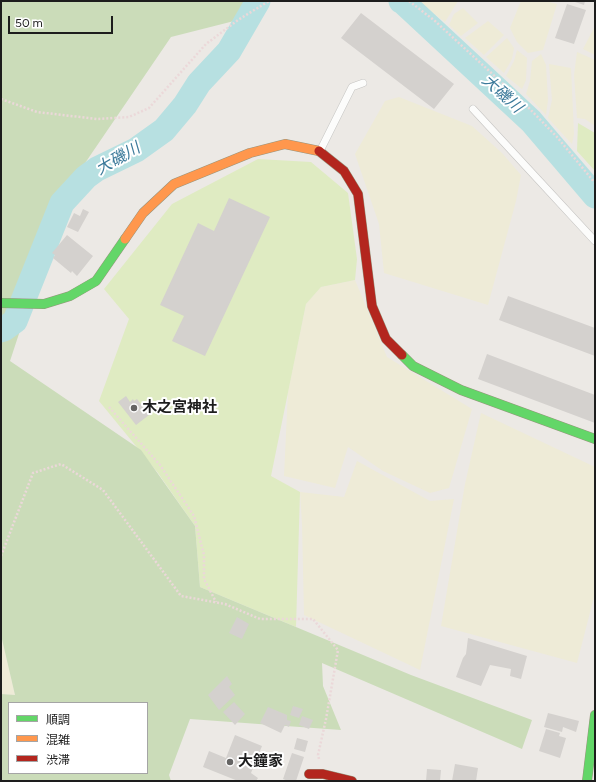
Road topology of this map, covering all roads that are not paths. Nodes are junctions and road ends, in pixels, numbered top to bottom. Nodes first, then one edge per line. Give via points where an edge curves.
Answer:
1 (363, 83) dead end
2 (474, 109) dead end
3 (320, 151) junction
4 (595, 241) edge
5 (1, 303) edge
6 (595, 439) edge
7 (595, 715) edge
8 (309, 774) dead end
9 (352, 781) edge
10 (588, 781) edge

1 - 3 lane via 352,87
2 - 4 lane
3 - 5 street via 285,144 250,153 174,184 143,212 96,281 70,296 44,304
3 - 6 street via 344,171 358,194 372,306 386,339 413,366 461,390
7 - 10 street
8 - 9 street via 323,774

